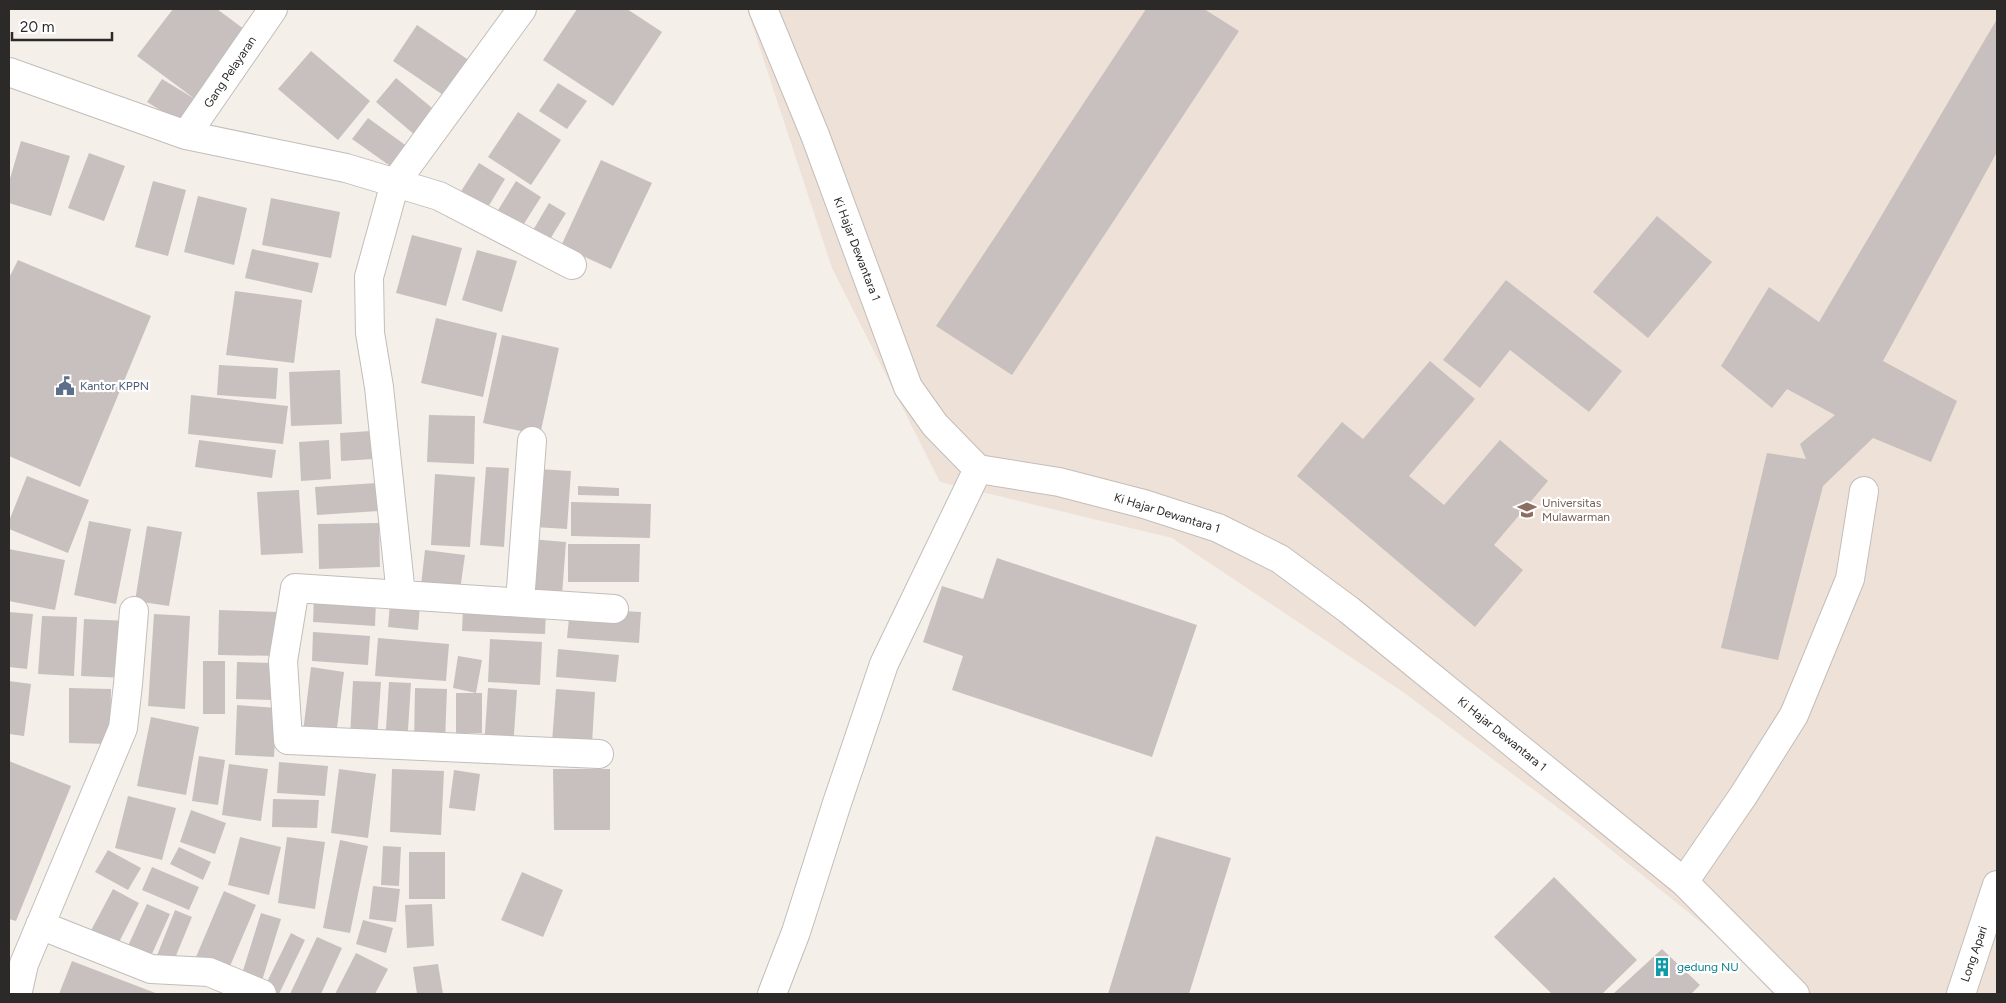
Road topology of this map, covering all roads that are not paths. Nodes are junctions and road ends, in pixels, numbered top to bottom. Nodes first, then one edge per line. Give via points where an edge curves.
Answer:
1 (273, 9) edge
2 (522, 9) edge
3 (763, 9) edge
4 (9, 72) edge
5 (186, 135) junction
6 (395, 183) junction
7 (572, 265) dead end
8 (532, 441) dead end
9 (978, 469) junction
10 (1864, 491) dead end
11 (401, 595) junction
12 (520, 602) junction
13 (614, 609) dead end
14 (134, 611) dead end
15 (599, 754) dead end
16 (1684, 882) junction
17 (1997, 886) edge
18 (40, 925) junction
19 (16, 991) edge
20 (262, 994) edge
21 (772, 994) edge
22 (1795, 994) edge
23 (1961, 994) edge

1 - 5 street, Gang Pelayaran
2 - 6 street
3 - 9 street, Ki Hajar Dewantara 1 via 908,386 935,425
4 - 5 street
5 - 6 street via 346,168
6 - 7 street via 439,196
6 - 11 street via 369,286 370,333
8 - 12 street
9 - 16 street, Ki Hajar Dewantara 1 via 1059,482 1144,504 1218,528 1280,559 1349,610
9 - 21 street via 884,664 796,932
10 - 16 street via 1850,580 1794,715
11 - 12 street
11 - 15 street via 295,588 283,661 288,740
12 - 13 street
14 - 18 street via 123,728
16 - 22 street, Ki Hajar Dewantara 1
17 - 23 street, Long Apari
18 - 19 street
18 - 20 street via 150,969 209,972

